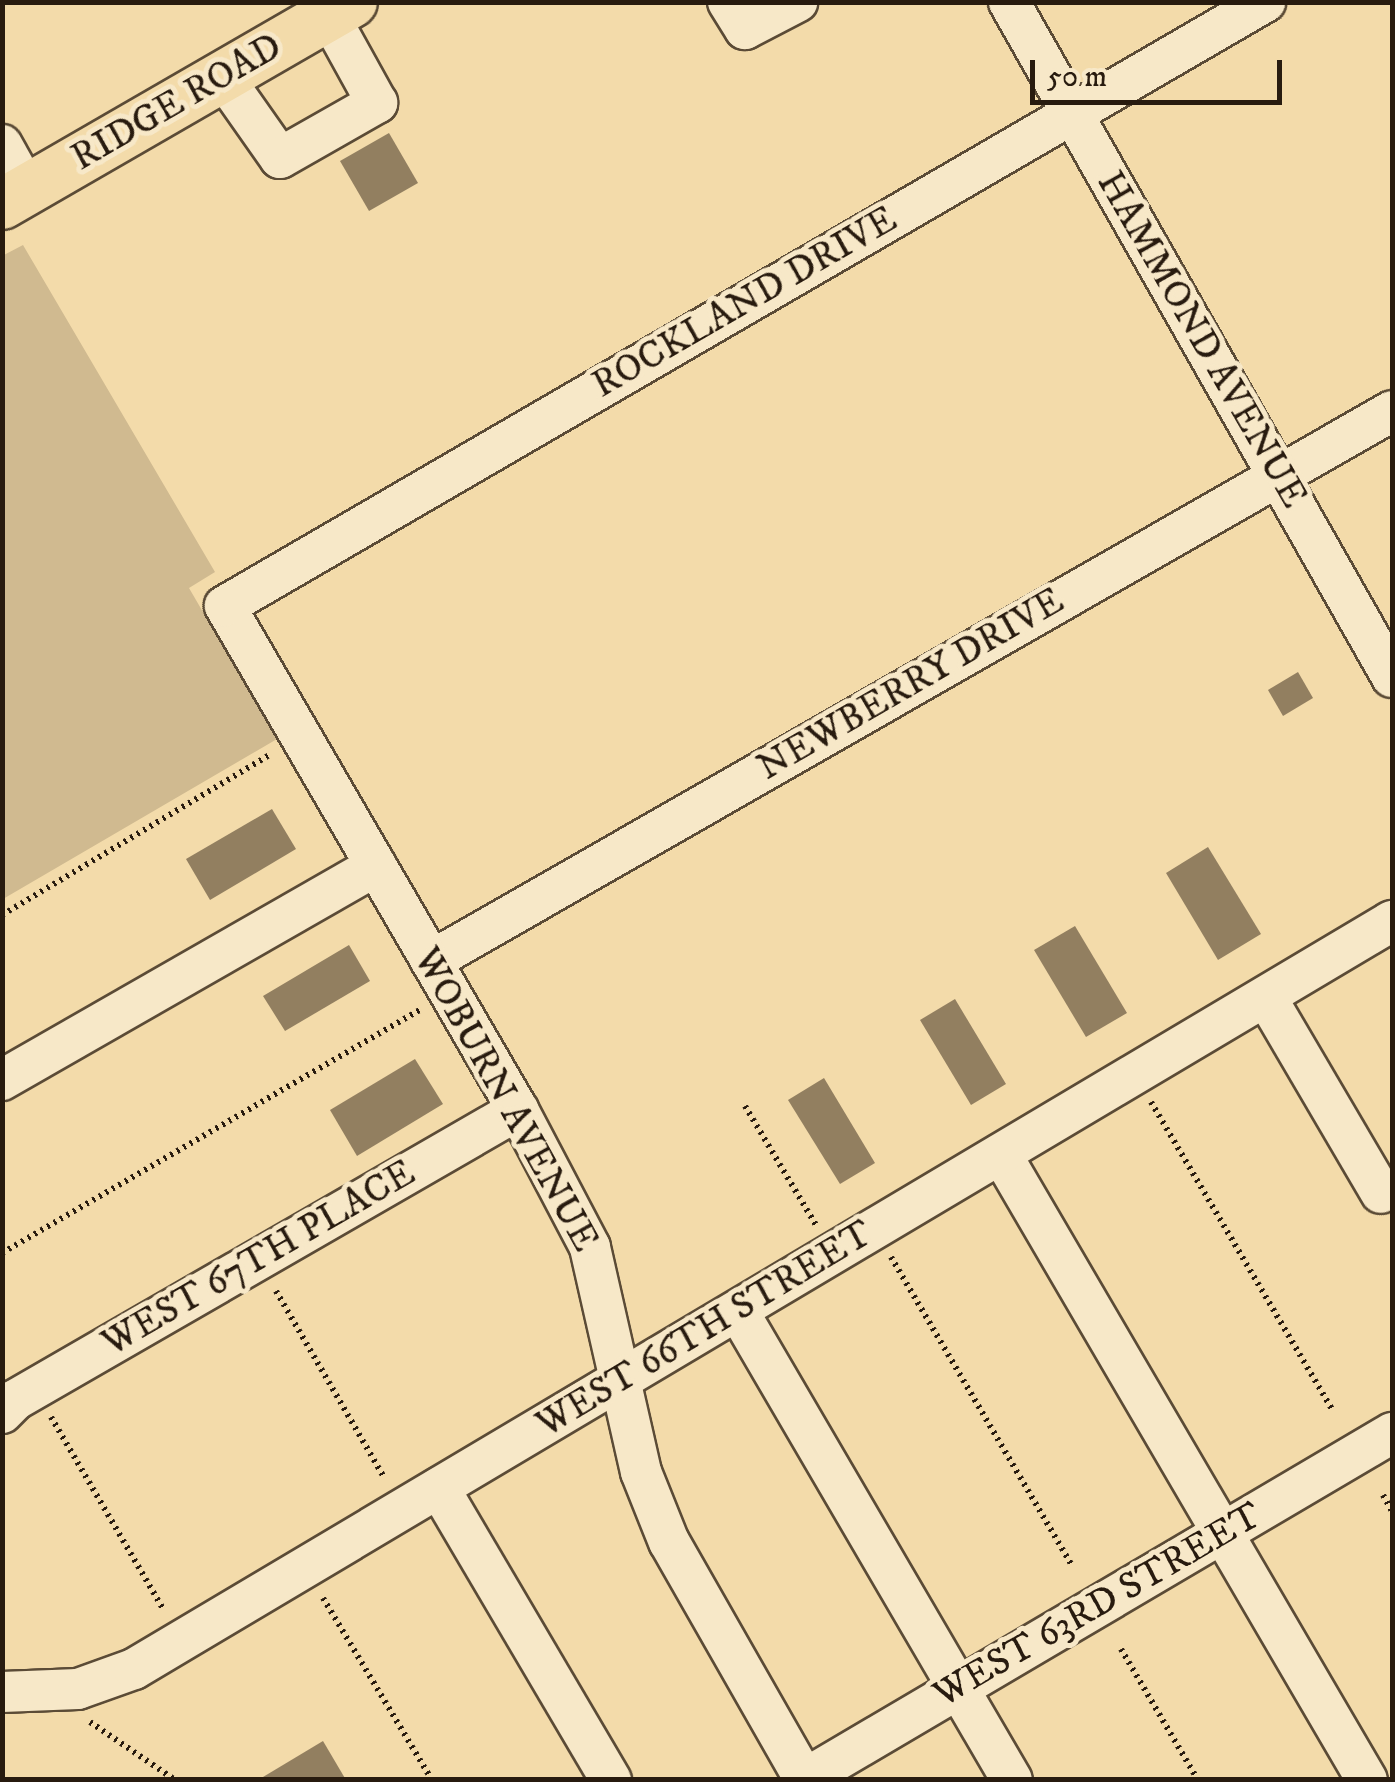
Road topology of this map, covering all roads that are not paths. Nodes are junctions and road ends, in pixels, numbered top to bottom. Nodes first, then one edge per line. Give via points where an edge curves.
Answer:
1 (728, 2) edge
2 (797, 2) edge
3 (1009, 2) edge
4 (1265, 2) edge
5 (340, 9) edge
6 (223, 77) junction
7 (1071, 113) junction
8 (2, 145) edge
9 (15, 197) edge
10 (1392, 411) edge
11 (1279, 474) junction
12 (226, 606) joint
13 (1392, 677) edge
14 (376, 866) junction
15 (1392, 922) edge
16 (431, 961) junction
17 (1266, 997) junction
18 (2, 1080) edge
19 (518, 1110) junction
20 (1001, 1154) junction
21 (1381, 1194) dead end
22 (738, 1311) junction
23 (624, 1379) junction
24 (2, 1413) edge
25 (1392, 1434) edge
26 (438, 1488) junction
27 (1222, 1534) junction
28 (958, 1688) junction
29 (2, 1692) edge
30 (804, 1779) edge
31 (611, 1780) edge
32 (1012, 1780) edge
33 (1368, 1780) edge

1 - 2 street via 745,28
3 - 7 street, HAMMOND AVENUE
4 - 7 street, ROCKLAND DRIVE
5 - 6 main road, RIDGE ROAD
5 - 6 street via 377,103 280,158
6 - 9 main road, RIDGE ROAD
7 - 11 street, HAMMOND AVENUE
7 - 12 street, ROCKLAND DRIVE
8 - 9 street
10 - 11 street, NEWBERRY DRIVE
11 - 13 street, HAMMOND AVENUE
11 - 16 street, NEWBERRY DRIVE
12 - 14 street, WOBURN AVENUE
14 - 16 street, WOBURN AVENUE
14 - 18 street
15 - 17 street, WEST 66TH STREET
16 - 19 street, WOBURN AVENUE
17 - 20 street, WEST 66TH STREET
17 - 21 street
19 - 23 street, WOBURN AVENUE via 590,1247
19 - 24 street, WEST 67TH PLACE
20 - 22 street, WEST 66TH STREET
20 - 27 street
22 - 23 street, WEST 66TH STREET
22 - 28 street
23 - 26 street, WEST 66TH STREET
23 - 30 street, WOBURN AVENUE via 641,1472 669,1542
25 - 27 street, WEST 63RD STREET
26 - 29 street, WEST 66TH STREET via 134,1669 78,1688
26 - 31 street
27 - 28 street, WEST 63RD STREET
27 - 33 street
28 - 30 street, WEST 63RD STREET
28 - 32 street

